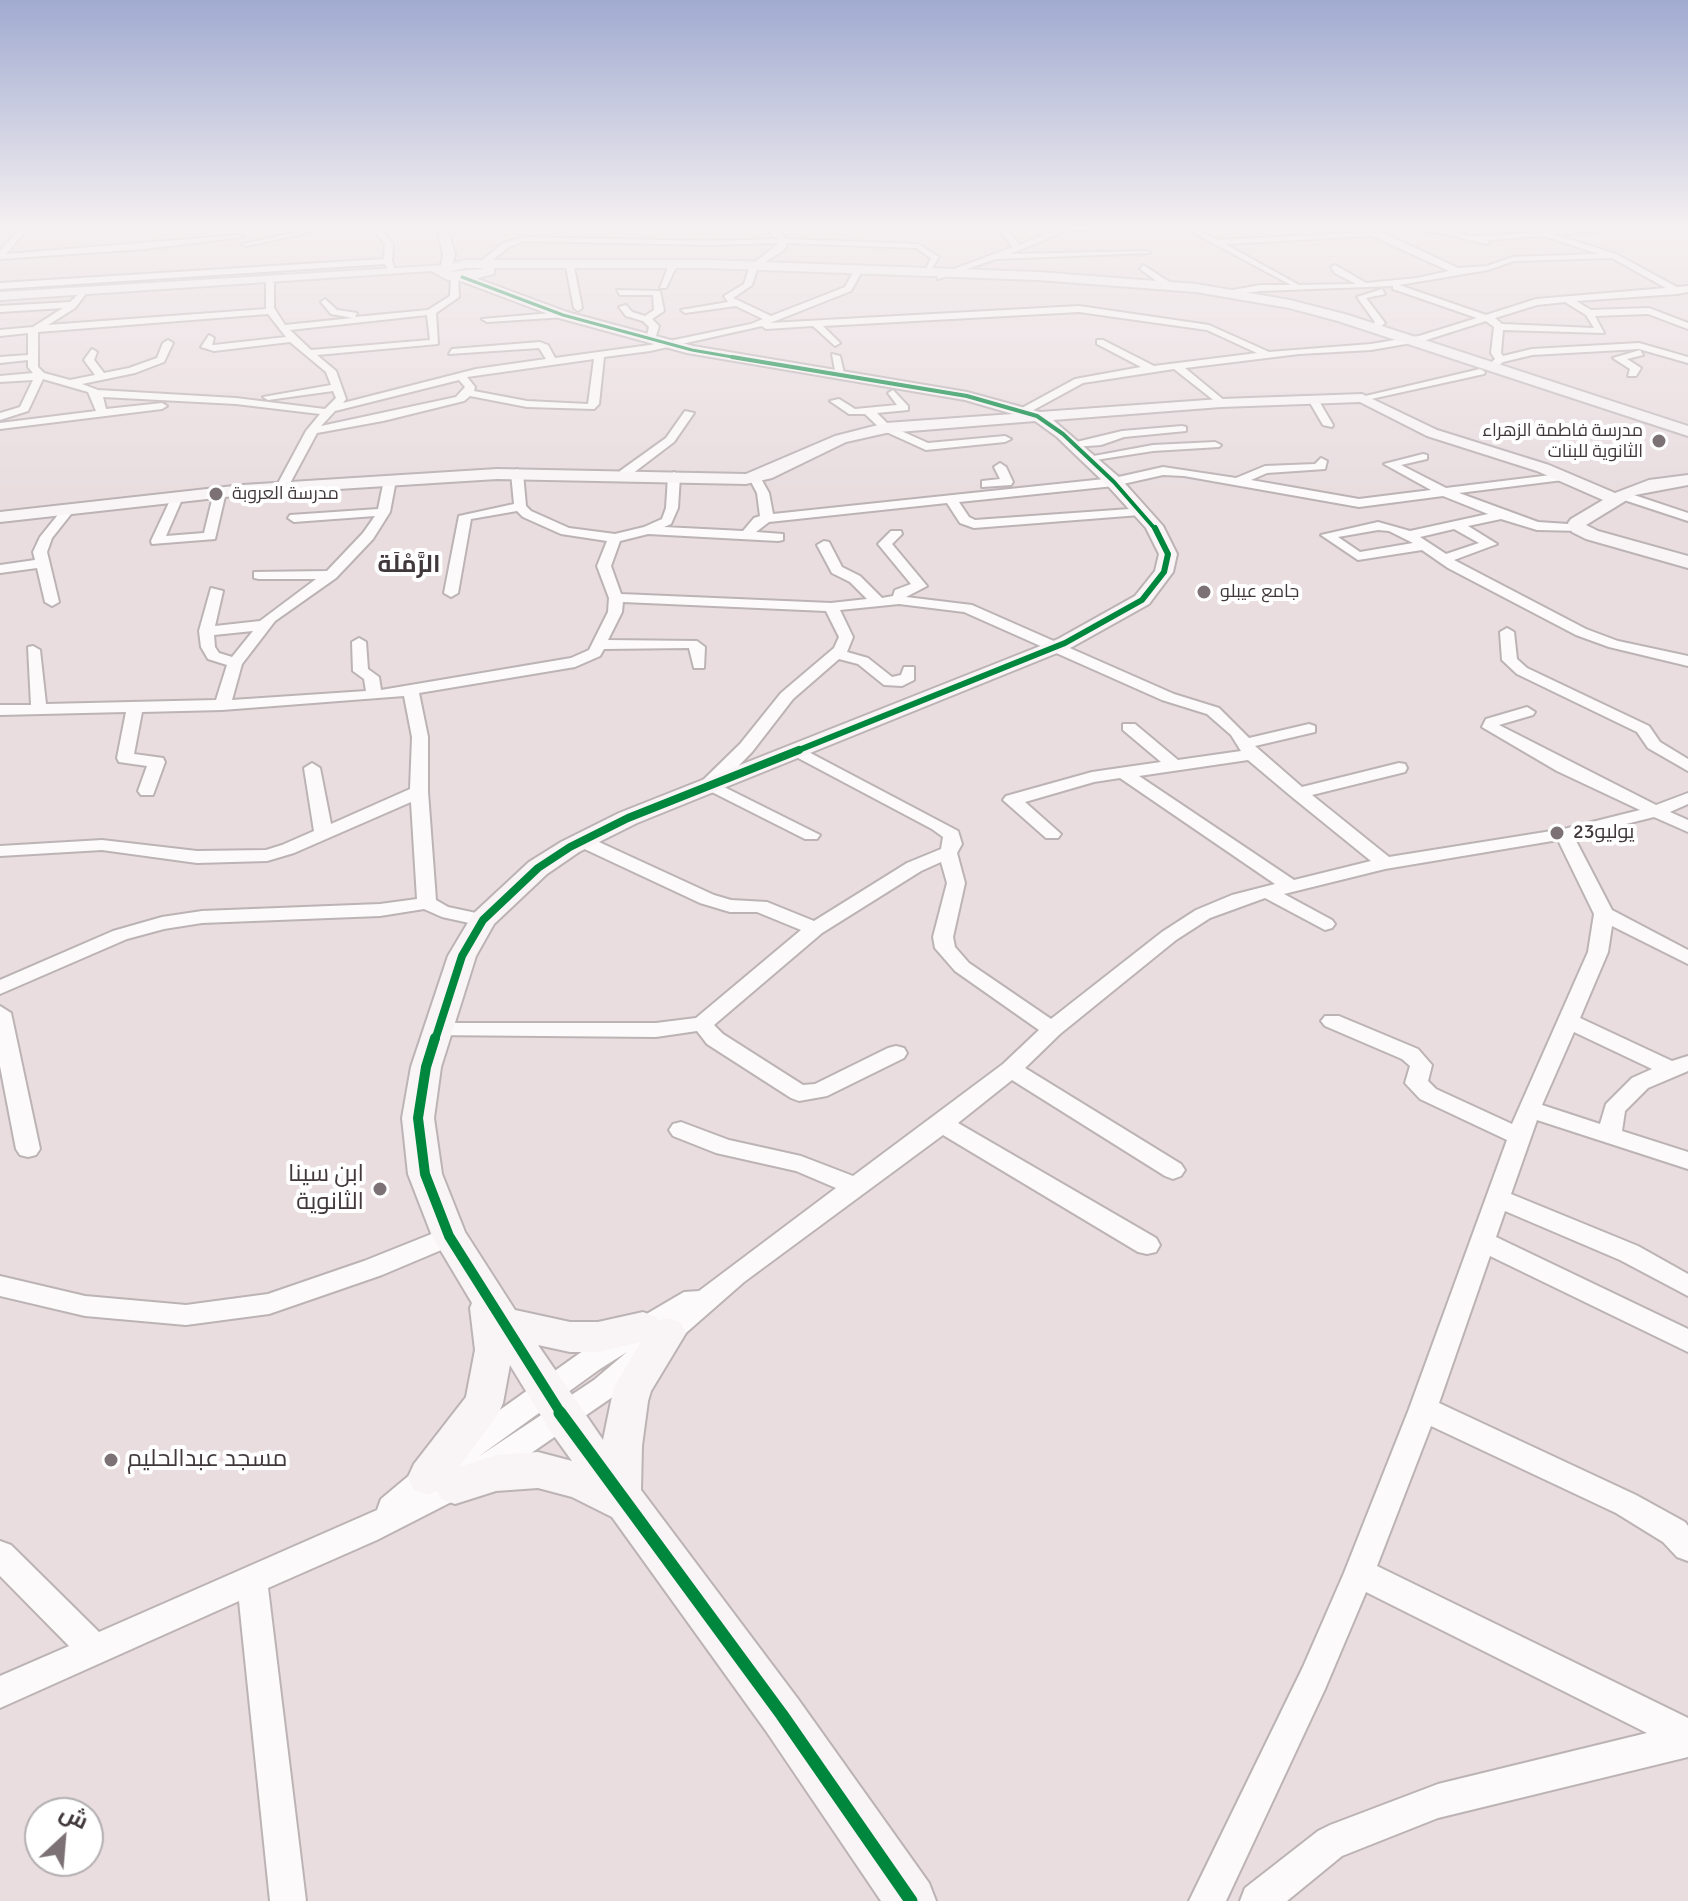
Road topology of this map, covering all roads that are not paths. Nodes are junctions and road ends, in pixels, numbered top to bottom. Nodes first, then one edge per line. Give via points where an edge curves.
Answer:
1 (57, 315) edge
2 (211, 315) edge
3 (273, 315) edge
4 (343, 315) edge
5 (355, 315) edge
6 (397, 315) edge
7 (431, 315) edge
8 (563, 315) joint
9 (631, 315) edge
10 (653, 315) edge
11 (759, 315) edge
12 (780, 315) edge
13 (867, 315) edge
14 (990, 315) edge
15 (1123, 315) edge
16 (1298, 315) edge
17 (1312, 315) edge
18 (1375, 315) edge
19 (1478, 315) edge
20 (1493, 315) edge
21 (1590, 315) edge
22 (1659, 315) edge
23 (1485, 317) junction
24 (355, 318) junction
25 (487, 319) dead end
26 (646, 319) junction
27 (769, 319) junction
28 (876, 320) junction
29 (815, 323) junction
30 (754, 326) junction
31 (1688, 326) edge
32 (1499, 327) junction
33 (282, 328) junction
34 (33, 331) junction
35 (0, 333) edge
36 (209, 338) dead end
37 (292, 339) junction
38 (1404, 339) junction
39 (651, 340) junction
40 (1365, 340) junction
41 (1100, 342) dead end
42 (168, 343) dead end
43 (835, 343) dead end
44 (669, 344) junction
45 (1660, 350) junction
46 (92, 352) dead end
47 (452, 352) dead end
48 (309, 353) junction
49 (1424, 353) junction
50 (1268, 354) junction
51 (599, 355) junction
52 (835, 356) dead end
53 (33, 357) junction
54 (0, 360) edge
55 (1688, 360) edge
56 (552, 361) junction
57 (1175, 365) junction
58 (1490, 367) junction
59 (1150, 368) junction
60 (1632, 374) dead end
61 (40, 375) junction
62 (461, 376) junction
63 (841, 376) junction
64 (101, 377) junction
65 (0, 379) edge
66 (71, 383) junction
67 (337, 387) junction
68 (96, 393) junction
69 (468, 393) junction
70 (893, 393) dead end
71 (1362, 398) junction
72 (214, 400) junction
73 (236, 401) junction
74 (835, 401) dead end
75 (1314, 401) junction
76 (1221, 403) junction
77 (329, 410) junction
78 (869, 412) junction
79 (102, 413) junction
80 (689, 413) dead end
81 (1031, 414) junction
82 (0, 417) edge
83 (1328, 425) dead end
84 (0, 426) edge
85 (886, 428) junction
86 (1182, 429) dead end
87 (312, 431) junction
88 (1688, 431) edge
89 (1005, 439) dead end
90 (1688, 439) edge
91 (1215, 445) dead end
92 (1081, 451) junction
93 (1423, 457) dead end
94 (1321, 461) dead end
95 (1000, 467) dead end
96 (517, 473) junction
97 (624, 474) junction
98 (674, 476) junction
99 (1563, 476) junction
100 (755, 478) junction
101 (390, 480) junction
102 (1688, 480) edge
103 (1114, 482) junction
104 (1236, 482) junction
105 (282, 487) junction
106 (948, 491) junction
107 (220, 492) junction
108 (1447, 493) junction
109 (177, 497) junction
110 (1618, 497) junction
111 (520, 507) junction
112 (69, 509) junction
113 (1140, 511) junction
114 (384, 512) junction
115 (1501, 515) junction
116 (0, 517) edge
117 (1688, 517) edge
118 (294, 518) dead end
119 (767, 518) junction
120 (1456, 525) junction
121 (1578, 528) junction
122 (648, 530) junction
123 (896, 534) dead end
124 (1409, 535) junction
125 (745, 537) junction
126 (778, 537) dead end
127 (615, 538) junction
128 (824, 545) dead end
129 (1421, 546) junction
130 (1443, 559) junction
131 (1688, 562) edge
132 (42, 563) junction
133 (0, 569) edge
134 (259, 575) dead end
135 (331, 575) junction
136 (216, 591) dead end
137 (451, 593) dead end
138 (616, 598) junction
139 (899, 600) junction
140 (877, 601) junction
141 (52, 602) dead end
142 (831, 607) junction
143 (265, 625) junction
144 (206, 631) junction
145 (1507, 632) dead end
146 (359, 642) dead end
147 (600, 645) junction
148 (1055, 647) junction
149 (33, 650) dead end
150 (838, 654) junction
151 (1688, 661) edge
152 (235, 663) junction
153 (699, 665) dead end
154 (909, 670) dead end
155 (411, 691) junction
156 (374, 695) junction
157 (222, 705) junction
158 (135, 707) junction
159 (39, 708) junction
160 (0, 710) edge
161 (1527, 712) dead end
162 (1129, 727) dead end
163 (1309, 729) dead end
164 (1249, 749) junction
165 (793, 751) junction
166 (1175, 766) junction
167 (1688, 766) edge
168 (312, 768) dead end
169 (1399, 768) dead end
170 (1124, 773) junction
171 (709, 784) junction
172 (147, 791) dead end
173 (419, 792) junction
174 (1298, 793) junction
175 (1688, 798) edge
176 (1655, 812) junction
177 (1688, 827) edge
178 (323, 832) junction
179 (1052, 834) dead end
180 (1564, 834) junction
181 (811, 835) dead end
182 (582, 841) junction
183 (0, 851) edge
184 (948, 853) junction
185 (1385, 863) junction
186 (1290, 886) junction
187 (1267, 892) junction
188 (427, 903) junction
189 (1604, 914) junction
190 (483, 920) junction
191 (1325, 924) dead end
192 (815, 929) junction
193 (1688, 958) edge
194 (0, 988) edge
195 (0, 1013) edge
196 (1567, 1020) junction
197 (1332, 1021) dead end
198 (702, 1024) junction
199 (1052, 1029) junction
200 (435, 1030) junction
201 (896, 1053) dead end
202 (1680, 1066) edge
203 (1011, 1069) junction
204 (1529, 1109) junction
205 (942, 1124) junction
206 (681, 1130) dead end
207 (1610, 1135) junction
208 (1519, 1136) junction
209 (28, 1149) dead end
210 (1688, 1161) edge
211 (1173, 1170) dead end
212 (856, 1187) junction
213 (1497, 1198) junction
214 (449, 1236) junction
215 (1481, 1241) junction
216 (1147, 1245) dead end
217 (0, 1286) edge
218 (1688, 1286) edge
219 (494, 1308) junction
220 (655, 1330) junction
221 (1688, 1341) edge
222 (555, 1405) junction
223 (1423, 1409) junction
224 (441, 1482) junction
225 (625, 1500) junction
226 (1688, 1547) edge
227 (0, 1555) edge
228 (1359, 1573) junction
229 (252, 1582) junction
230 (96, 1651) junction
231 (0, 1692) edge
232 (1688, 1738) edge
233 (288, 1901) edge
234 (911, 1901) edge
235 (1207, 1901) edge
236 (1258, 1901) edge

1 - 34 street
2 - 34 street
3 - 33 street
4 - 24 street
5 - 24 street
6 - 24 street
7 - 48 street via 435,342
8 - 25 street
8 - 39 street
9 - 26 street
10 - 26 street
11 - 27 street
12 - 27 street
13 - 28 street
14 - 28 street
15 - 50 street via 1209,328
16 - 40 main road
17 - 40 main road
18 - 40 street via 1379,325
19 - 23 street
20 - 23 street
21 - 32 street via 1601,331
22 - 31 street
23 - 32 street
23 - 38 street
24 - 33 street
26 - 39 street via 656,330
27 - 30 street
28 - 29 street
29 - 30 street
29 - 43 street
30 - 44 street
32 - 58 street
33 - 37 street
34 - 35 street
34 - 53 street
36 - 37 street via 209,348
37 - 48 street
38 - 40 main road
38 - 49 main road
38 - 58 main road
39 - 44 street
40 - 49 main road
40 - 50 street
41 - 59 street
42 - 64 street via 161,360
44 - 51 street
44 - 63 street
45 - 55 street
45 - 58 street via 1550,350
45 - 60 street via 1618,358 1636,368
46 - 64 street via 89,360
47 - 56 street via 540,345
48 - 67 street via 331,371
49 - 58 main road
50 - 57 street
51 - 56 street
51 - 69 street via 590,407 527,404
52 - 63 street
53 - 54 street
53 - 61 street via 33,371
56 - 62 street
57 - 59 street
57 - 76 street
58 - 71 street
58 - 88 main road
58 - 90 main road
59 - 81 street via 1079,381
61 - 65 street
61 - 66 street
61 - 82 street via 24,409
62 - 69 street via 470,387
62 - 77 street
63 - 81 street via 967,396
64 - 66 street
66 - 68 street
67 - 73 street
67 - 77 street via 341,399
68 - 72 street
68 - 79 street
69 - 87 street via 454,401
70 - 78 street via 904,408
71 - 75 street
71 - 99 street via 1432,433
72 - 73 street
72 - 79 street
73 - 77 street
74 - 78 street via 849,411
75 - 76 street
75 - 83 street
76 - 81 street
77 - 87 street
78 - 85 street
79 - 84 street
80 - 97 street via 670,440
81 - 85 street
81 - 92 street
85 - 89 street via 931,448
85 - 100 street via 841,439
86 - 92 street via 1122,434
87 - 105 street
91 - 92 street
92 - 103 street
93 - 108 street via 1390,464
94 - 104 street via 1321,467 1265,470
95 - 106 street via 1005,483
96 - 97 street
96 - 101 street
96 - 111 street
97 - 98 street
98 - 100 street
98 - 122 street via 670,517
99 - 108 street
99 - 110 street
100 - 119 street
101 - 105 street
101 - 114 street
102 - 110 street via 1649,485
103 - 104 street via 1174,470
103 - 106 street
103 - 113 street
104 - 108 street via 1359,503
105 - 107 street
106 - 113 street via 964,520 974,524
106 - 119 street
107 - 109 street
107 - 109 street via 210,536 157,541
108 - 115 street
109 - 112 street
110 - 117 street
110 - 121 street via 1577,523
111 - 127 street via 566,531
111 - 137 street via 465,516
112 - 116 street
112 - 132 street via 42,545
113 - 148 street via 1168,554 1164,572 1142,600
114 - 118 street
114 - 135 street
115 - 120 street
115 - 121 street via 1537,526
119 - 125 street
120 - 124 street
120 - 130 street via 1490,544
121 - 131 street
122 - 125 street
122 - 127 street
123 - 139 street via 885,544 920,586 900,593
124 - 129 street
124 - 129 street via 1378,526 1326,537 1358,556
125 - 126 street
127 - 138 street via 604,566
128 - 140 street via 837,570
129 - 130 street
130 - 151 street via 1598,640
132 - 133 street
132 - 141 street
134 - 135 street
135 - 143 street via 274,613
136 - 144 street
138 - 142 street
138 - 147 street
139 - 140 street
139 - 148 street via 967,608
140 - 142 street
142 - 150 street via 846,637
143 - 144 street
143 - 152 street
144 - 152 street via 211,653
145 - 167 street via 1510,660 1522,671 1643,729 1654,745
146 - 156 street via 361,671 372,680
147 - 153 street via 692,644 698,647
147 - 155 street via 575,662
148 - 164 street via 1168,697 1205,707
148 - 165 street
149 - 159 street
150 - 154 street via 863,661 889,682 909,677
150 - 171 street via 787,696
152 - 157 street
155 - 156 street
155 - 173 street via 420,737
156 - 157 street
157 - 158 street
158 - 159 street
158 - 172 street via 125,758 157,762
159 - 160 street
161 - 176 street via 1490,727
162 - 166 street
163 - 164 street
164 - 166 street
164 - 174 street
165 - 171 street
165 - 184 street via 938,825 952,835
166 - 170 street
168 - 178 street
169 - 174 street
170 - 179 street via 1012,800
170 - 186 street
171 - 181 street
171 - 182 street
173 - 178 street
173 - 188 street
174 - 185 street
175 - 176 street
176 - 177 street
176 - 180 street
178 - 183 street via 279,852 249,856 197,857 102,845
180 - 185 street
180 - 189 street
182 - 190 street via 538,868
182 - 192 street via 707,899 760,906
184 - 192 street via 914,867
184 - 199 street via 956,883 943,937 950,957
185 - 186 street
186 - 187 street
187 - 191 street
187 - 199 street via 1203,914
188 - 190 street
188 - 194 street via 162,923 120,935
189 - 193 street
189 - 196 street via 1598,952
190 - 200 street via 462,956
192 - 198 street
195 - 209 street
196 - 202 street
196 - 204 street
197 - 208 street via 1410,1054 1421,1065 1416,1083 1428,1094
198 - 200 street via 656,1030
198 - 201 street via 715,1039 799,1093 819,1091
199 - 203 street
200 - 214 street via 418,1118 425,1174
202 - 207 street via 1640,1083 1614,1109
203 - 205 street
203 - 211 street
204 - 207 street
204 - 208 street
205 - 212 street
205 - 216 street
206 - 212 street via 724,1147 801,1164
207 - 210 street
208 - 213 street
212 - 220 street
213 - 215 street
213 - 218 street via 1629,1253
214 - 217 street via 269,1304 186,1315 85,1306
214 - 219 street
215 - 221 street
215 - 223 street
219 - 220 street via 570,1337
219 - 222 street
219 - 224 street via 494,1350 484,1403
220 - 222 street via 604,1388
220 - 225 street via 629,1401 622,1446
222 - 224 street
222 - 225 street
223 - 226 street via 1626,1504 1674,1532
223 - 228 street
224 - 225 street via 538,1470
224 - 229 street via 366,1530
225 - 234 street
227 - 230 street
228 - 232 street
228 - 235 street
229 - 230 street
229 - 233 street
230 - 231 street
232 - 236 street via 1438,1801 1330,1843

